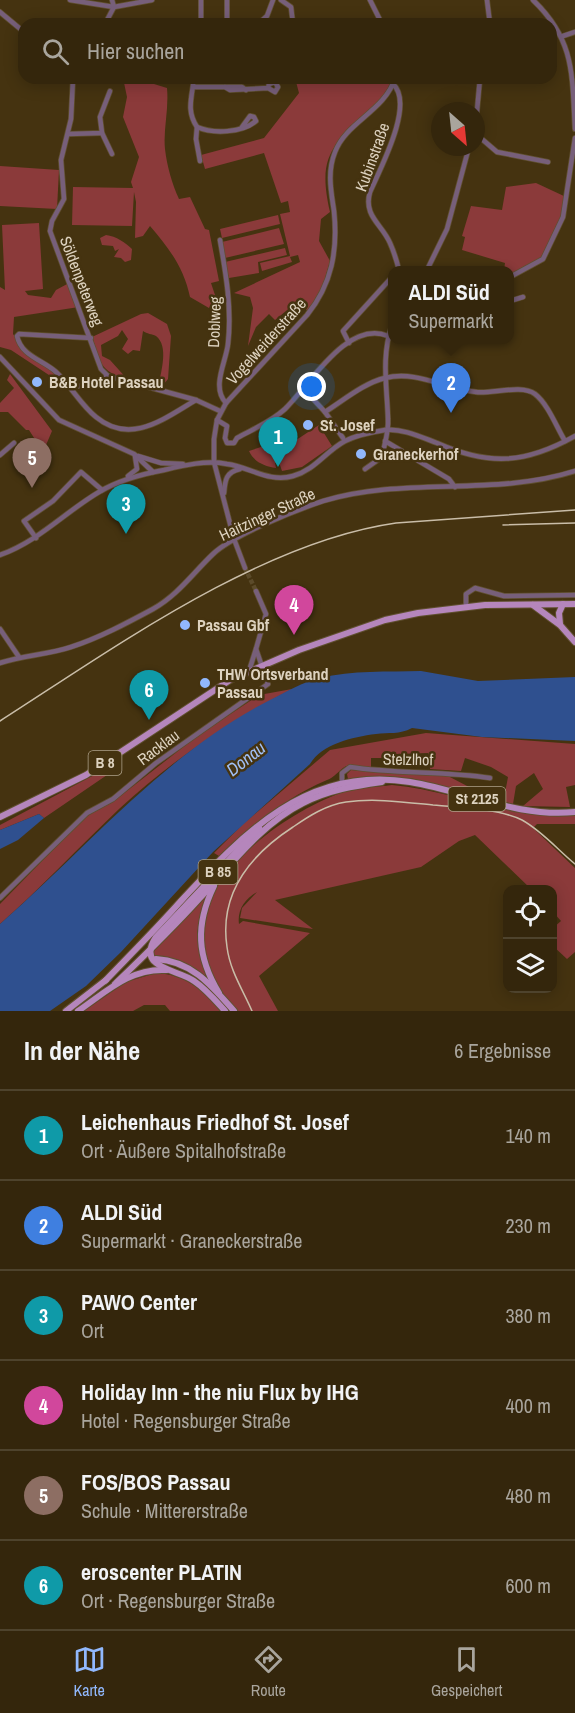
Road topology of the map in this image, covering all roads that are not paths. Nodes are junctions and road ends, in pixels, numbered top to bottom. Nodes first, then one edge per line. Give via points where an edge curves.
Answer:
1 (70, 0) edge
2 (112, 0) edge
3 (152, 0) edge
4 (201, 0) edge
5 (227, 0) edge
6 (273, 0) edge
7 (281, 0) edge
8 (370, 0) edge
9 (487, 0) edge
10 (533, 0) edge
11 (114, 8) junction
12 (0, 12) edge
13 (108, 18) edge
14 (201, 18) edge
15 (227, 18) edge
16 (265, 18) edge
17 (292, 18) edge
18 (379, 18) edge
19 (489, 18) edge
20 (548, 18) edge
21 (18, 27) edge
22 (557, 30) edge
23 (575, 32) edge
24 (562, 36) junction
25 (72, 84) edge
26 (193, 84) edge
27 (392, 84) edge
28 (395, 84) edge
29 (479, 84) edge
30 (193, 87) junction
31 (268, 88) dead end
32 (110, 91) dead end
33 (478, 102) edge
34 (197, 127) junction
35 (242, 127) dead end
36 (575, 129) edge
37 (102, 133) junction
38 (68, 134) junction
39 (575, 138) edge
40 (485, 142) edge
41 (112, 154) dead end
42 (467, 156) edge
43 (200, 161) dead end
44 (548, 162) dead end
45 (573, 177) edge
46 (220, 240) dead end
47 (399, 266) edge
48 (429, 266) edge
49 (514, 275) edge
50 (388, 282) edge
51 (523, 297) dead end
52 (514, 300) edge
53 (388, 336) joint
54 (91, 338) junction
55 (350, 343) junction
56 (0, 357) edge
57 (108, 376) junction
58 (384, 378) junction
59 (70, 386) junction
60 (302, 387) junction
61 (196, 400) junction
62 (226, 403) junction
63 (220, 411) junction
64 (325, 412) junction
65 (217, 420) junction
66 (387, 430) junction
67 (227, 434) junction
68 (575, 436) edge
69 (237, 438) junction
70 (343, 438) dead end
71 (385, 441) junction
72 (565, 441) junction
73 (14, 443) dead end
74 (134, 454) junction
75 (0, 456) edge
76 (214, 462) junction
77 (200, 463) junction
78 (243, 468) junction
79 (365, 468) dead end
80 (575, 471) edge
81 (153, 472) junction
82 (117, 483) junction
83 (455, 487) junction
84 (102, 490) junction
85 (224, 496) junction
86 (36, 538) junction
87 (234, 540) junction
88 (0, 555) edge
89 (245, 568) tunnel mouth
90 (256, 591) tunnel mouth
91 (575, 595) edge
92 (562, 603) junction
93 (574, 603) edge
94 (532, 604) junction
95 (466, 607) junction
96 (560, 625) junction
97 (0, 629) edge
98 (575, 642) edge
99 (256, 649) junction
100 (19, 657) junction
101 (0, 663) edge
102 (262, 665) junction
103 (249, 671) junction
104 (490, 778) dead end
105 (342, 785) junction
106 (575, 812) edge
107 (279, 814) junction
108 (0, 817) edge
109 (225, 871) junction
110 (0, 897) edge
111 (150, 953) junction
112 (156, 959) dead end
113 (134, 963) dead end
114 (169, 971) junction
115 (105, 981) junction
116 (116, 984) junction
117 (219, 993) junction
118 (66, 1011) edge
119 (78, 1011) edge
120 (225, 1011) edge
121 (234, 1011) edge

1 - 11 street
2 - 11 street
3 - 11 street
4 - 14 street
5 - 15 street
6 - 16 street
7 - 17 street via 291,8
8 - 18 street
9 - 19 street
10 - 20 street
11 - 13 street
12 - 21 street
22 - 24 street
23 - 24 street
24 - 36 street via 575,75
25 - 38 street, Söldenpeterweg
26 - 30 street
27 - 62 street, Vogelweiderstraße via 382,101 348,132 335,151 329,178 336,249 320,298
28 - 47 street, Kubinstraße via 400,94 399,119 368,205
29 - 33 street
30 - 31 street
30 - 34 street via 189,107
32 - 37 street via 100,117
34 - 35 street via 216,132
34 - 43 street
37 - 38 street
37 - 41 street
38 - 54 street, Söldenpeterweg via 61,160 64,199 50,231
39 - 45 street
40 - 44 street via 497,152
42 - 48 street via 449,220
45 - 49 street via 562,217 543,258
46 - 62 street, Doblweg via 227,280 228,345 220,388
50 - 55 street via 343,331
51 - 52 street
53 - 55 street via 371,333
53 - 58 street
54 - 57 street, Söldenpeterweg
54 - 59 street via 17,336 27,353 55,370
55 - 60 street via 322,364
56 - 74 street via 59,420
57 - 59 street via 85,386
57 - 61 street
58 - 64 street
58 - 66 street
58 - 72 street via 417,377 477,392 528,391 540,399
59 - 61 street via 97,418 128,431 155,424
60 - 64 street
60 - 69 street via 276,417
61 - 63 street
62 - 63 street, Vogelweiderstraße
63 - 65 street, Vogelweiderstraße
64 - 70 street
65 - 67 street via 227,426
65 - 76 street, Vogelweiderstraße
66 - 71 street
66 - 72 street via 414,434 463,454 496,460 532,456
66 - 78 street via 345,442 296,476 269,477
67 - 69 street via 234,433
67 - 69 street via 225,441 229,444
68 - 72 street
71 - 79 street via 382,457
71 - 83 street via 449,479
73 - 75 street
74 - 77 street via 161,463
74 - 81 street
74 - 82 street via 137,469
76 - 77 street
76 - 78 street
76 - 85 street, Vogelweiderstraße
77 - 81 street
78 - 85 street via 226,477
80 - 83 street, Haitzinger Straße via 538,480
81 - 82 street
82 - 84 street
83 - 87 street, Haitzinger Straße via 378,490 342,496 313,504
84 - 86 street
84 - 86 street via 81,472 52,501 24,521
85 - 87 street, Vogelweiderstraße
86 - 88 street
87 - 89 street, Vogelweiderstraße
87 - 100 street, Haitzinger Straße via 153,609 87,642
90 - 99 street via 266,617
91 - 95 street via 504,596 475,588 466,594
92 - 93 main road, B 8
92 - 94 main road, B 8
92 - 96 main road
94 - 95 main road, B 8
94 - 96 main road
95 - 102 main road, B 8 via 385,620
96 - 98 main road
97 - 100 street
99 - 102 street
99 - 103 street
100 - 101 street, Haitzinger Straße
102 - 103 main road, B 8
102 - 110 street, Racklau via 268,684 113,799 87,813
103 - 108 main road, B 8 via 86,775
104 - 105 street, Stelzlhof via 441,771 365,771 350,767 342,773
105 - 106 main road, St 2125 via 365,779 399,780 505,807
105 - 107 main road, St 2125 via 310,793
107 - 109 main road
107 - 111 main road, B 85 via 156,937
107 - 115 main road via 255,826 223,856
109 - 111 main road
109 - 117 main road, B 85 via 205,903 200,932 203,960
111 - 114 main road via 155,963
111 - 116 main road
112 - 117 main road, B 85 via 187,966
113 - 115 main road
114 - 116 main road via 140,972
114 - 120 main road via 194,981
115 - 118 main road
116 - 119 main road
117 - 121 main road, B 85

